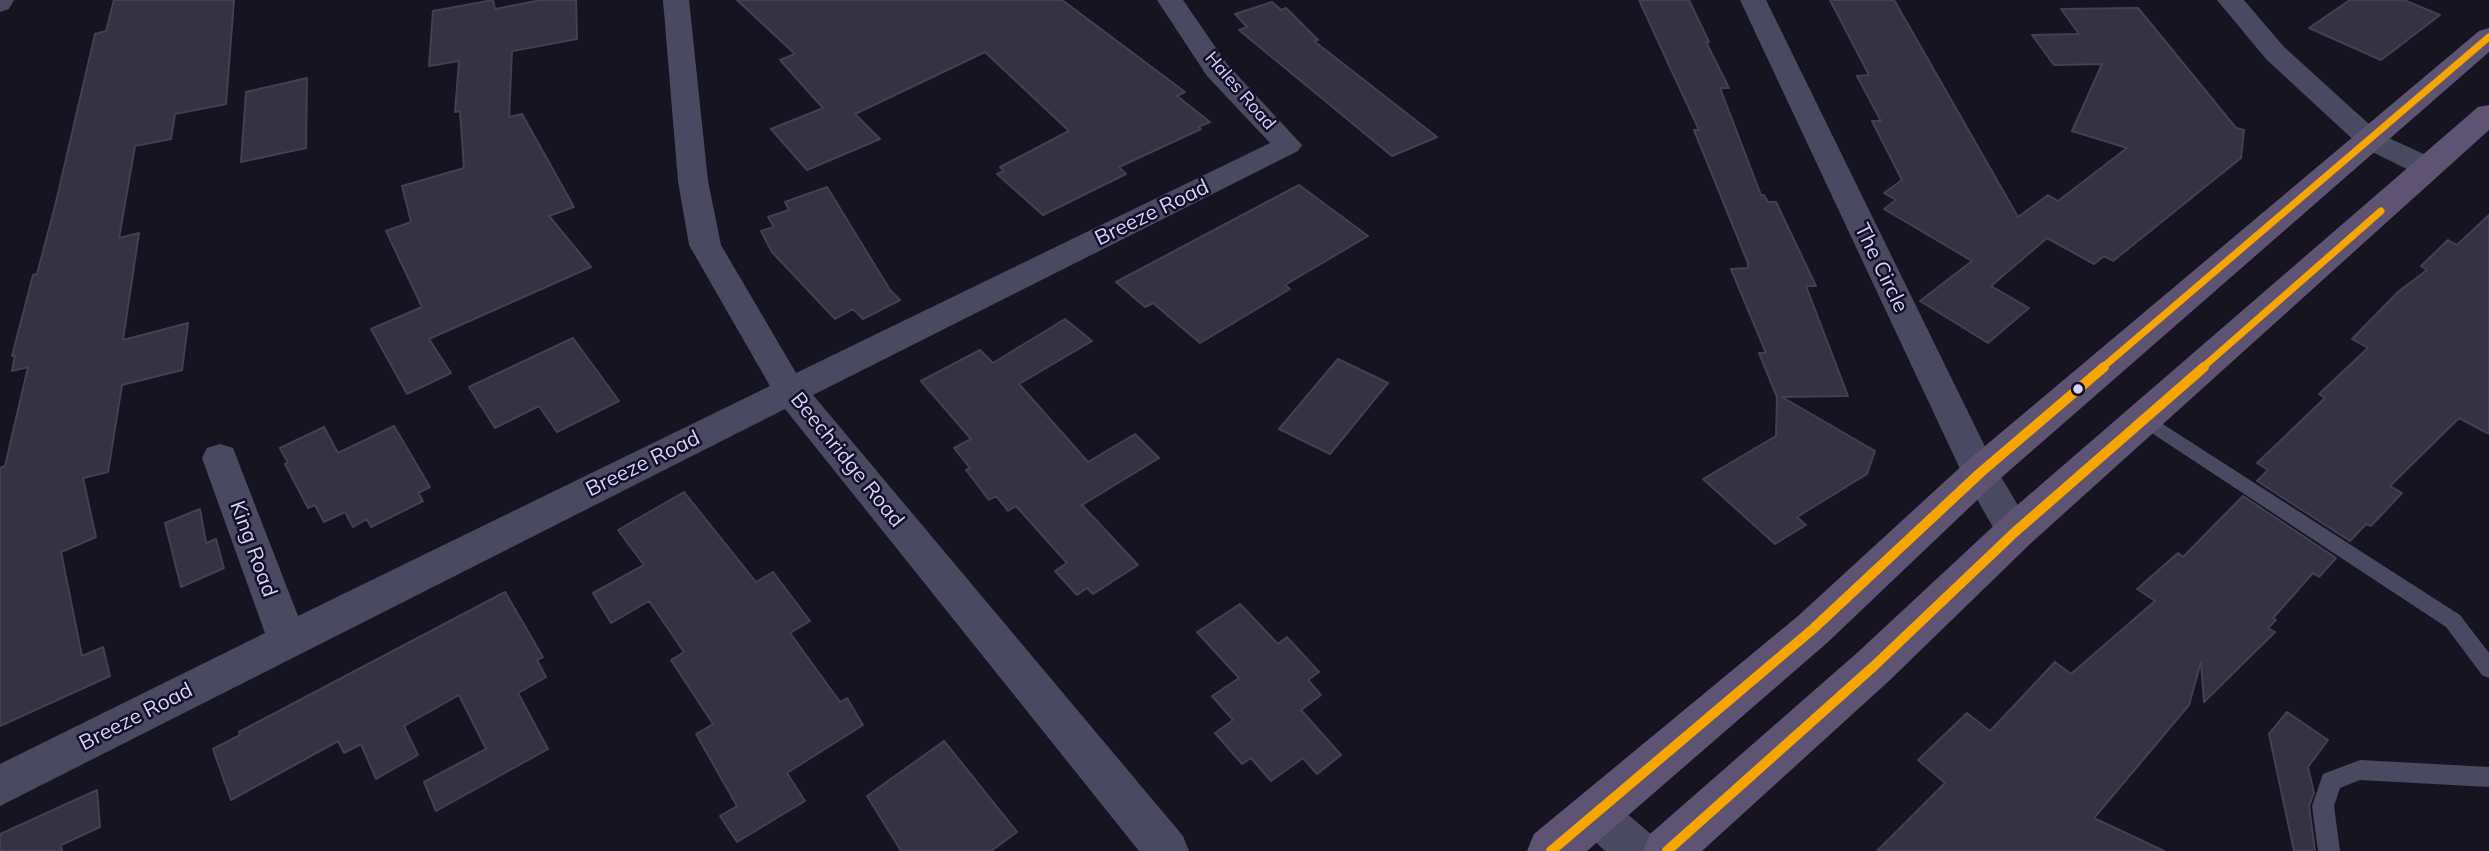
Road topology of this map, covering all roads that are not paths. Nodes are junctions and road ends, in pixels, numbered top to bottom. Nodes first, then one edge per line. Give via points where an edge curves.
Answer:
1 (676, 0) edge
2 (1170, 0) edge
3 (1753, 0) edge
4 (2230, 0) edge
5 (2489, 37) edge
6 (2489, 114) edge
7 (2371, 140) junction
8 (1288, 145) joint
9 (2428, 169) junction
10 (790, 392) junction
11 (2144, 419) junction
12 (219, 458) dead end
13 (1980, 473) junction
14 (2015, 533) junction
15 (287, 640) junction
16 (2489, 669) edge
17 (2489, 778) edge
18 (0, 786) edge
19 (1595, 813) junction
20 (1167, 851) edge
21 (1551, 851) edge
22 (1637, 851) edge
23 (1667, 851) edge
24 (2329, 851) edge

1 - 10 street, Beechridge Road via 705,245
2 - 8 street, Hales Road via 1217,70
3 - 13 street, The Circle
4 - 7 street via 2275,53
5 - 7 main road
6 - 9 main road
7 - 9 street
7 - 13 main road
8 - 10 street, Breeze Road
9 - 11 main road
10 - 15 street, Breeze Road
10 - 20 street, Beechridge Road
11 - 14 main road
11 - 16 lane via 2453,621
12 - 15 street, King Road
13 - 14 street, The Circle
13 - 19 main road via 1813,629
14 - 23 main road
15 - 18 street, Breeze Road
17 - 24 lane via 2360,770 2331,781 2323,806
19 - 21 main road
19 - 22 street

